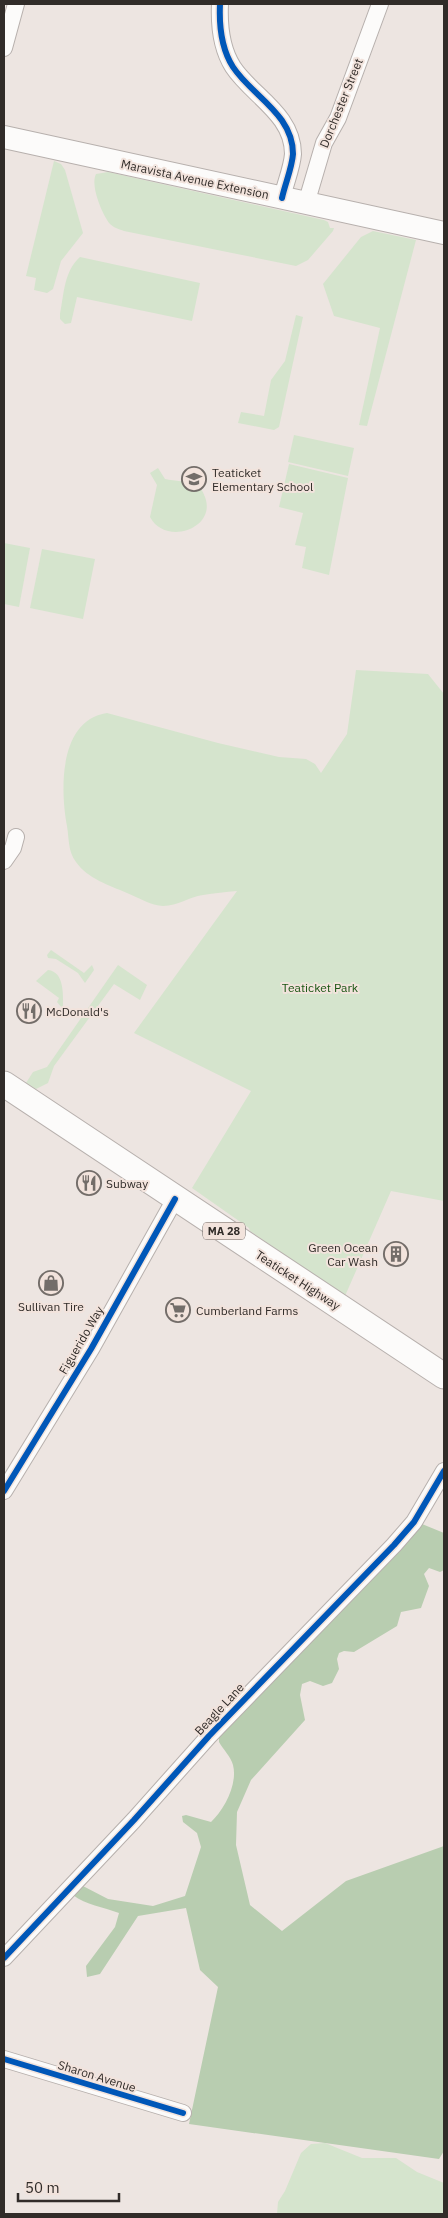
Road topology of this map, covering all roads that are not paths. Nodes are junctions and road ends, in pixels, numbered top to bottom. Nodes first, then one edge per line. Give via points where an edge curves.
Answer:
1 (16, 4) edge
2 (220, 4) edge
3 (380, 4) edge
4 (4, 48) edge
5 (4, 137) edge
6 (282, 198) junction
7 (306, 204) junction
8 (444, 232) edge
9 (16, 837) dead end
10 (4, 861) edge
11 (4, 1084) edge
12 (174, 1198) junction
13 (444, 1376) edge
14 (444, 1471) edge
15 (4, 1491) edge
16 (4, 1958) edge
17 (4, 2059) edge
18 (183, 2113) dead end

1 - 4 street
2 - 6 street via 221,33 230,61 239,75 273,108 289,135 292,161
3 - 7 street, Dorchester Street via 338,118 324,143
5 - 6 main road, Maravista Avenue Extension
6 - 7 main road, Maravista Avenue Extension
7 - 8 main road, Maravista Avenue Extension
9 - 10 street
11 - 12 main road, Teaticket Highway / MA 28
12 - 13 main road, Teaticket Highway / MA 28
12 - 15 street, Figuerido Way via 90,1349
14 - 16 street, Beagle Lane via 414,1522 394,1545 209,1736
17 - 18 street, Sharon Avenue

